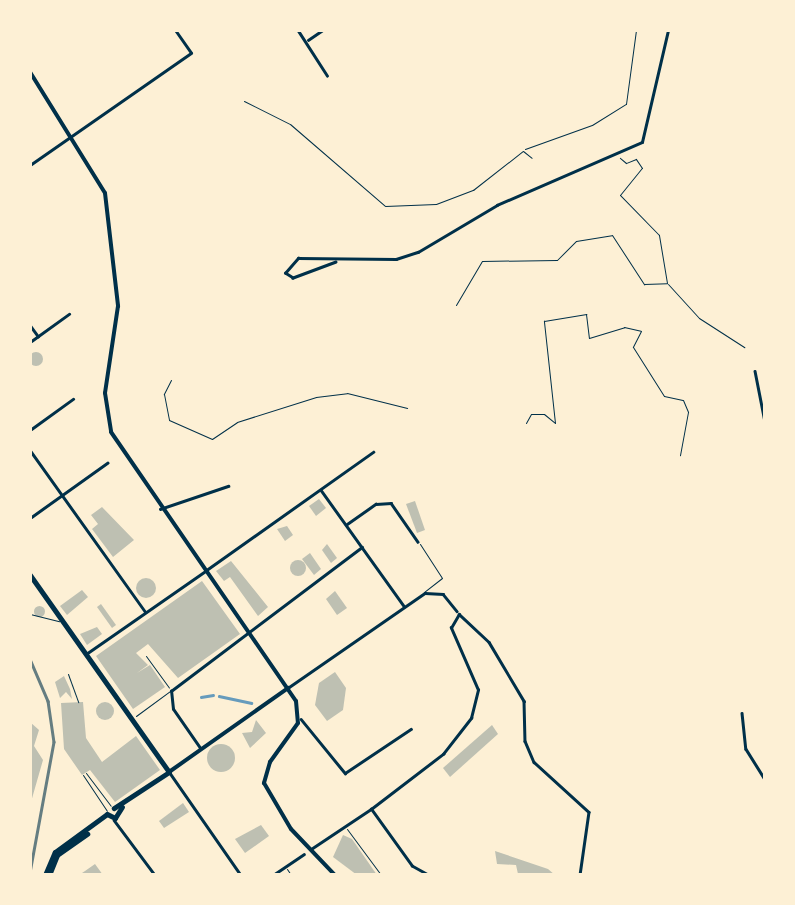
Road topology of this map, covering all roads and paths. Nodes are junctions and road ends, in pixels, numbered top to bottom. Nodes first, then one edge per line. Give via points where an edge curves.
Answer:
1 (175, 30) edge
2 (298, 30) edge
3 (324, 30) edge
4 (636, 30) edge
5 (668, 30) edge
6 (306, 40) junction
7 (30, 72) edge
8 (327, 75) dead end
9 (244, 101) dead end
10 (72, 136) junction
11 (523, 150) junction
12 (617, 155) junction
13 (532, 158) dead end
14 (30, 166) edge
15 (336, 262) junction
16 (667, 283) junction
17 (456, 305) dead end
18 (69, 314) dead end
19 (30, 325) edge
20 (38, 336) junction
21 (30, 342) edge
22 (744, 347) dead end
23 (755, 371) dead end
24 (172, 380) dead end
25 (73, 399) dead end
26 (407, 408) dead end
27 (526, 422) dead end
28 (765, 422) edge
29 (30, 430) edge
30 (30, 450) edge
31 (374, 452) dead end
32 (680, 455) dead end
33 (107, 463) dead end
34 (228, 486) dead end
35 (320, 489) junction
36 (62, 496) junction
37 (160, 509) junction
38 (31, 515) edge
39 (346, 525) junction
40 (418, 542) joint
41 (362, 547) junction
42 (204, 572) junction
43 (30, 575) edge
44 (420, 596) junction
45 (404, 607) junction
46 (146, 612) junction
47 (30, 614) edge
48 (459, 614) junction
49 (62, 619) junction
50 (247, 633) junction
51 (86, 654) junction
52 (146, 656) dead end
53 (68, 674) dead end
54 (288, 688) junction
55 (171, 690) junction
56 (78, 702) dead end
57 (742, 713) dead end
58 (136, 716) dead end
59 (300, 718) junction
60 (411, 729) dead end
61 (201, 749) junction
62 (169, 772) junction
63 (765, 780) edge
64 (371, 809) junction
65 (112, 813) junction
66 (345, 826) junction
67 (306, 852) junction
68 (286, 866) junction
69 (47, 873) edge
70 (60, 874) edge
71 (241, 874) edge
72 (155, 875) edge
73 (274, 875) edge
74 (292, 875) edge
75 (334, 875) edge
76 (381, 875) edge
77 (429, 875) edge
78 (490, 875) edge
79 (580, 875) edge

1 - 10 street via 191,53
2 - 6 street
3 - 6 street
4 - 11 path via 626,104 592,125
5 - 12 street via 659,50 650,124 642,142
6 - 8 street
7 - 10 main road
9 - 11 path via 290,124 385,206 436,204 473,190
10 - 14 street
10 - 37 main road via 98,179 108,213 118,318 106,414 120,452
11 - 13 path
12 - 15 street via 497,205 418,252
12 - 16 path via 626,163 636,159 642,168 620,194 659,235
15 - 15 street via 293,278 285,273 287,263 298,258
16 - 17 path via 644,284 612,235 576,241 557,260 482,262
16 - 22 path via 699,318
18 - 20 street
19 - 20 street
20 - 21 street
23 - 28 street
24 - 26 path via 164,394 169,420 212,439 238,422 316,397 347,393
25 - 29 street
27 - 32 path via 531,414 556,422 544,322 586,314 590,338 624,327 642,331 633,347 664,396 683,400 688,412
30 - 36 street
31 - 35 street
33 - 36 street
34 - 37 street
35 - 39 street
35 - 42 street
36 - 38 street
36 - 46 street
37 - 42 main road
39 - 40 street via 376,504 392,503
39 - 41 street
40 - 44 street via 442,578
41 - 45 street
41 - 50 street
42 - 46 street
42 - 50 main road
43 - 49 main road
44 - 45 street
44 - 48 street via 439,592
45 - 54 street
46 - 51 street
47 - 49 street
48 - 64 street via 451,628 478,690 471,718 443,754
48 - 79 street via 488,642 524,701 525,741 534,762 589,812
49 - 51 main road
50 - 54 main road
50 - 55 street
51 - 62 main road
52 - 55 street
53 - 56 street
54 - 59 main road
54 - 61 main road
55 - 58 street
55 - 61 street via 173,709
57 - 63 street via 746,749
59 - 60 street via 345,773
59 - 67 main road via 267,767 264,784
61 - 62 main road
62 - 65 main road
62 - 71 street
64 - 66 street
64 - 77 street via 412,866
65 - 65 street via 84,774
65 - 69 main road via 55,852
65 - 72 street
66 - 67 street
66 - 76 street
67 - 68 street
67 - 75 main road
68 - 73 street
68 - 74 street
69 - 70 street
77 - 78 street

